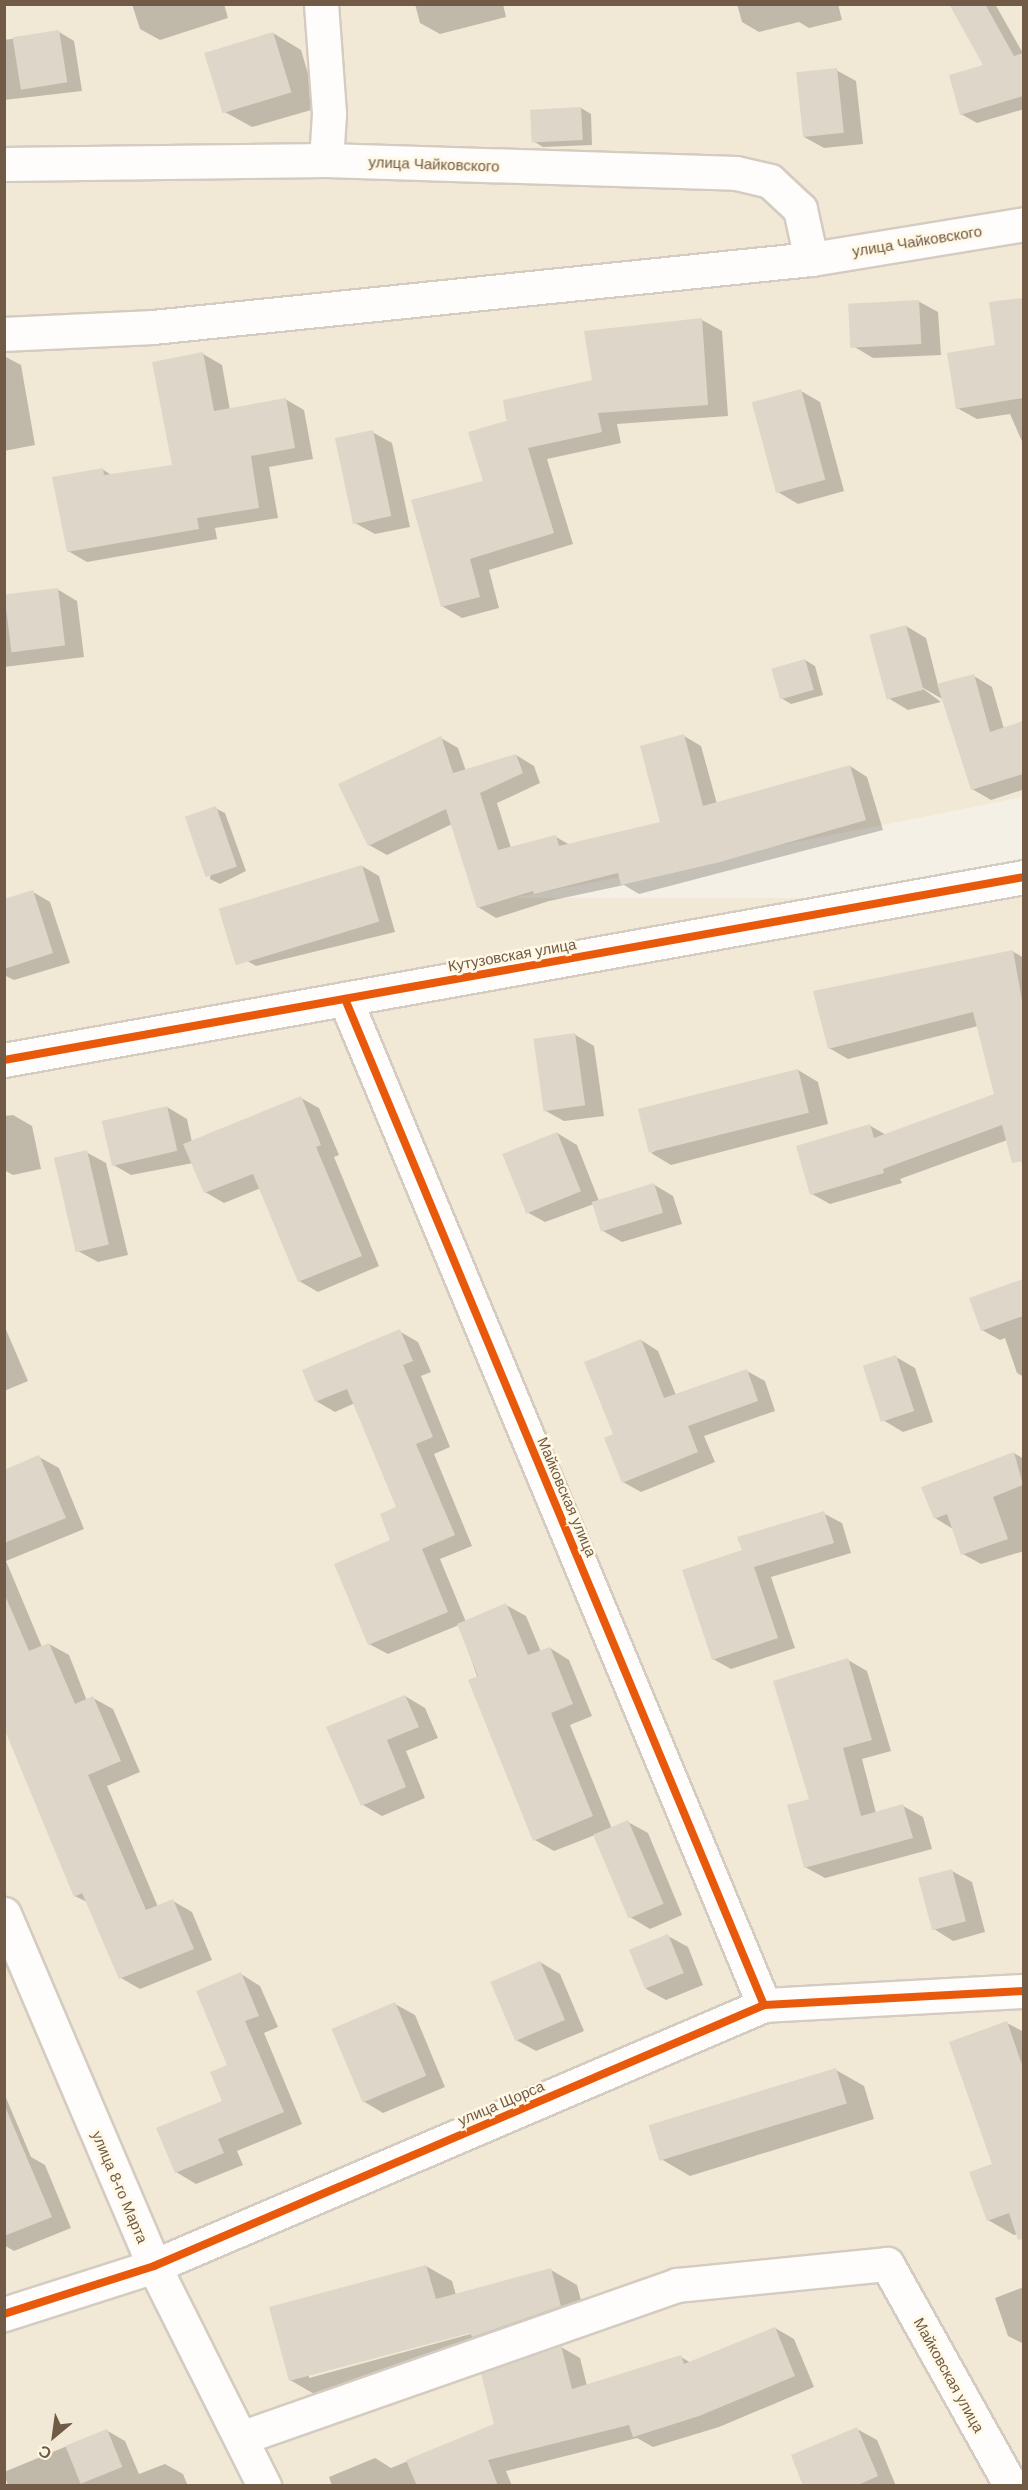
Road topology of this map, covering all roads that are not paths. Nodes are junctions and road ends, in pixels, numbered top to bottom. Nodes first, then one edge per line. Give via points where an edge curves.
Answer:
1 (321, 4) edge
2 (326, 160) junction
3 (4, 164) edge
4 (1023, 224) edge
5 (811, 259) junction
6 (4, 334) edge
7 (1023, 878) edge
8 (345, 999) junction
9 (4, 1060) edge
10 (4, 1914) edge
11 (1023, 1991) edge
12 (764, 2005) junction
13 (154, 2266) junction
14 (4, 2314) edge
15 (243, 2437) junction
16 (264, 2486) edge
17 (1011, 2486) edge

1 - 2 street via 329,114
2 - 3 street, улица Чайковского
2 - 5 street, улица Чайковского via 736,173 770,181 800,209
4 - 5 street, улица Чайковского
5 - 6 street, улица Чайковского via 153,327
7 - 8 street, Кутузовская улица
8 - 9 street, Кутузовская улица
8 - 12 street, Майковская улица
10 - 13 street, улица 8-го Марта
11 - 12 street, улица Щорса
12 - 13 street, улица Щорса
13 - 14 street, улица Щорса
13 - 15 street, улица 8-го Марта
15 - 16 street, улица 8-го Марта
15 - 17 street, Майковская улица via 677,2285 887,2264

